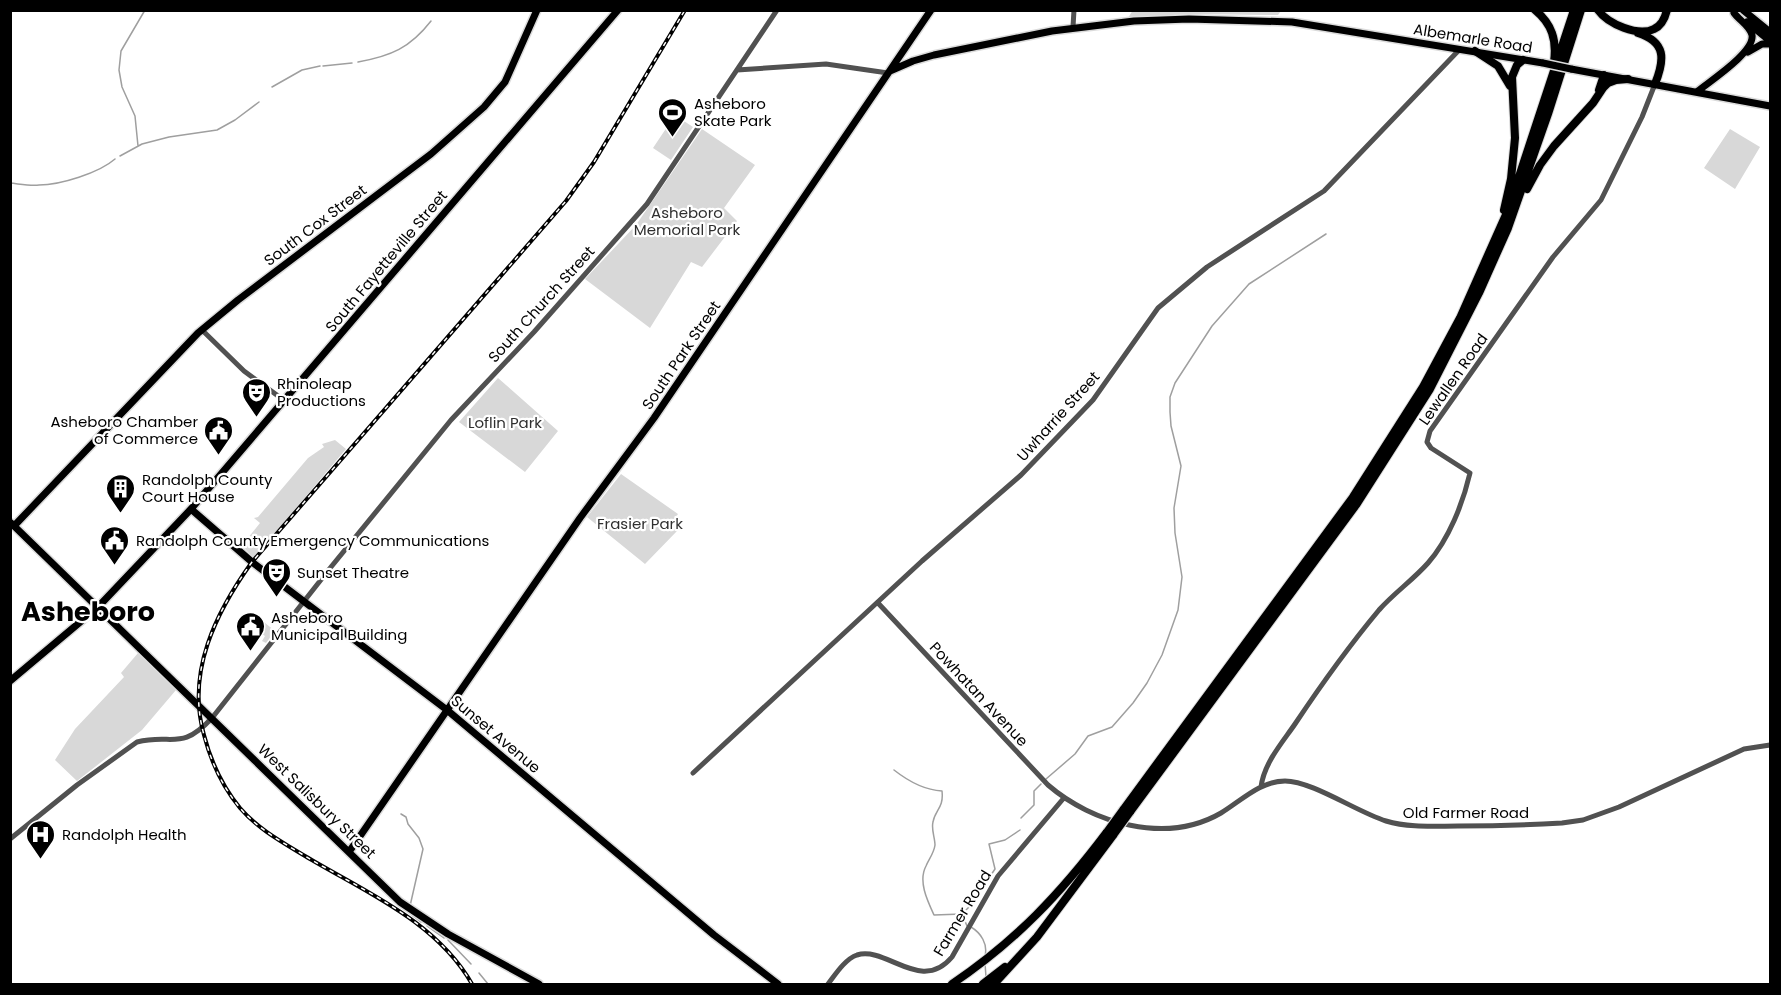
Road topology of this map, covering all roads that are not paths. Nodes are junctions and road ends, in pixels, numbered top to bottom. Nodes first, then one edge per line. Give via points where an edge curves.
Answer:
1 (537, 10) edge
2 (618, 10) edge
3 (777, 10) edge
4 (931, 10) edge
5 (1074, 10) edge
6 (1534, 10) edge
7 (1574, 10) edge
8 (1581, 10) edge
9 (1598, 10) edge
10 (1667, 10) edge
11 (1743, 10) edge
12 (1732, 12) edge
13 (1073, 27) junction
14 (1626, 28) junction
15 (1770, 30) edge
16 (1770, 43) edge
17 (1460, 49) junction
18 (1475, 51) junction
19 (1740, 57) junction
20 (1523, 60) junction
21 (737, 70) junction
22 (888, 73) junction
23 (1604, 75) junction
24 (1628, 79) junction
25 (1655, 84) junction
26 (1549, 87) junction
27 (1511, 90) junction
28 (1698, 91) junction
29 (1598, 95) junction
30 (1769, 106) edge
31 (1508, 228) junction
32 (1497, 238) junction
33 (202, 330) junction
34 (285, 401) junction
35 (191, 509) junction
36 (12, 524) edge
37 (304, 601) junction
38 (878, 603) junction
39 (98, 608) junction
40 (10, 681) edge
41 (447, 710) junction
42 (212, 718) junction
43 (1770, 745) edge
44 (693, 773) dead end
45 (1261, 787) junction
46 (1064, 799) junction
47 (1126, 811) junction
48 (1110, 833) junction
49 (10, 839) edge
50 (349, 852) junction
51 (1037, 937) junction
52 (1008, 943) junction
53 (539, 984) edge
54 (778, 984) edge
55 (828, 984) edge
56 (952, 984) edge
57 (961, 984) edge
58 (983, 984) edge
59 (994, 984) edge

1 - 33 main road, South Cox Street via 505,82 484,107 431,154
2 - 34 main road, South Fayetteville Street
3 - 21 street, South Church Street
4 - 22 main road, South Park Street
5 - 13 street
6 - 26 highway via 1548,23 1554,37
7 - 26 highway
8 - 31 highway
9 - 14 highway via 1610,22
10 - 14 highway via 1654,29
11 - 15 main road
12 - 16 main road
12 - 19 main road via 1752,37
13 - 17 main road, Albemarle Road via 1189,19 1292,22
13 - 22 main road, Albemarle Road via 952,50
14 - 25 highway via 1651,38 1659,46 1661,57
16 - 19 main road
17 - 18 main road, Albemarle Road
17 - 38 street, Uwharrie Street via 1324,191 1207,267 1158,308 1079,415 1004,492
18 - 20 main road, Albemarle Road
18 - 27 highway via 1498,66
19 - 28 main road
20 - 23 main road, Albemarle Road, bridge
20 - 27 highway via 1514,70
21 - 22 street via 826,64
21 - 37 street, South Church Street via 645,205 451,420
22 - 41 main road, South Park Street via 654,418
23 - 24 main road, Albemarle Road
23 - 29 highway
24 - 25 main road, Albemarle Road
24 - 29 highway via 1608,83
25 - 28 main road, Albemarle Road
25 - 45 street, Lewallen Road via 1600,200 1553,257 1430,431 1427,441 1431,448 1470,473 1443,542 1427,564 1377,613 1311,700 1268,765
26 - 32 highway
27 - 32 highway via 1513,157
28 - 30 main road, Albemarle Road
29 - 31 highway via 1540,165
31 - 47 highway via 1454,343 1399,440 1343,523
32 - 47 highway via 1424,387 1373,469
33 - 34 street via 244,371
33 - 36 main road, South Cox Street
34 - 35 main road, South Fayetteville Street
35 - 37 main road, Sunset Avenue
35 - 39 main road, South Fayetteville Street
36 - 39 main road, West Salisbury Street
37 - 41 main road, Sunset Avenue
37 - 42 street, South Church Street
38 - 44 street, Uwharrie Street
38 - 46 street, Powhatan Avenue via 1036,774
39 - 40 main road, South Fayetteville Street
39 - 42 main road, West Salisbury Street
41 - 50 main road, South Park Street
41 - 54 main road, Sunset Avenue via 717,938
42 - 49 street, South Church Street via 183,739 137,742
42 - 50 main road, West Salisbury Street
43 - 45 street, Old Farmer Road via 1744,749 1619,807 1563,823 1395,823 1300,783 1274,782
45 - 46 street, Old Farmer Road via 1212,818 1162,828 1108,820
46 - 55 street, Farmer Road via 998,876 943,966 918,971 858,955
47 - 48 highway, bridge
48 - 51 highway
48 - 52 highway
50 - 53 main road, West Salisbury Street via 400,902 424,919
51 - 58 highway
51 - 59 highway
52 - 56 highway
52 - 57 highway

